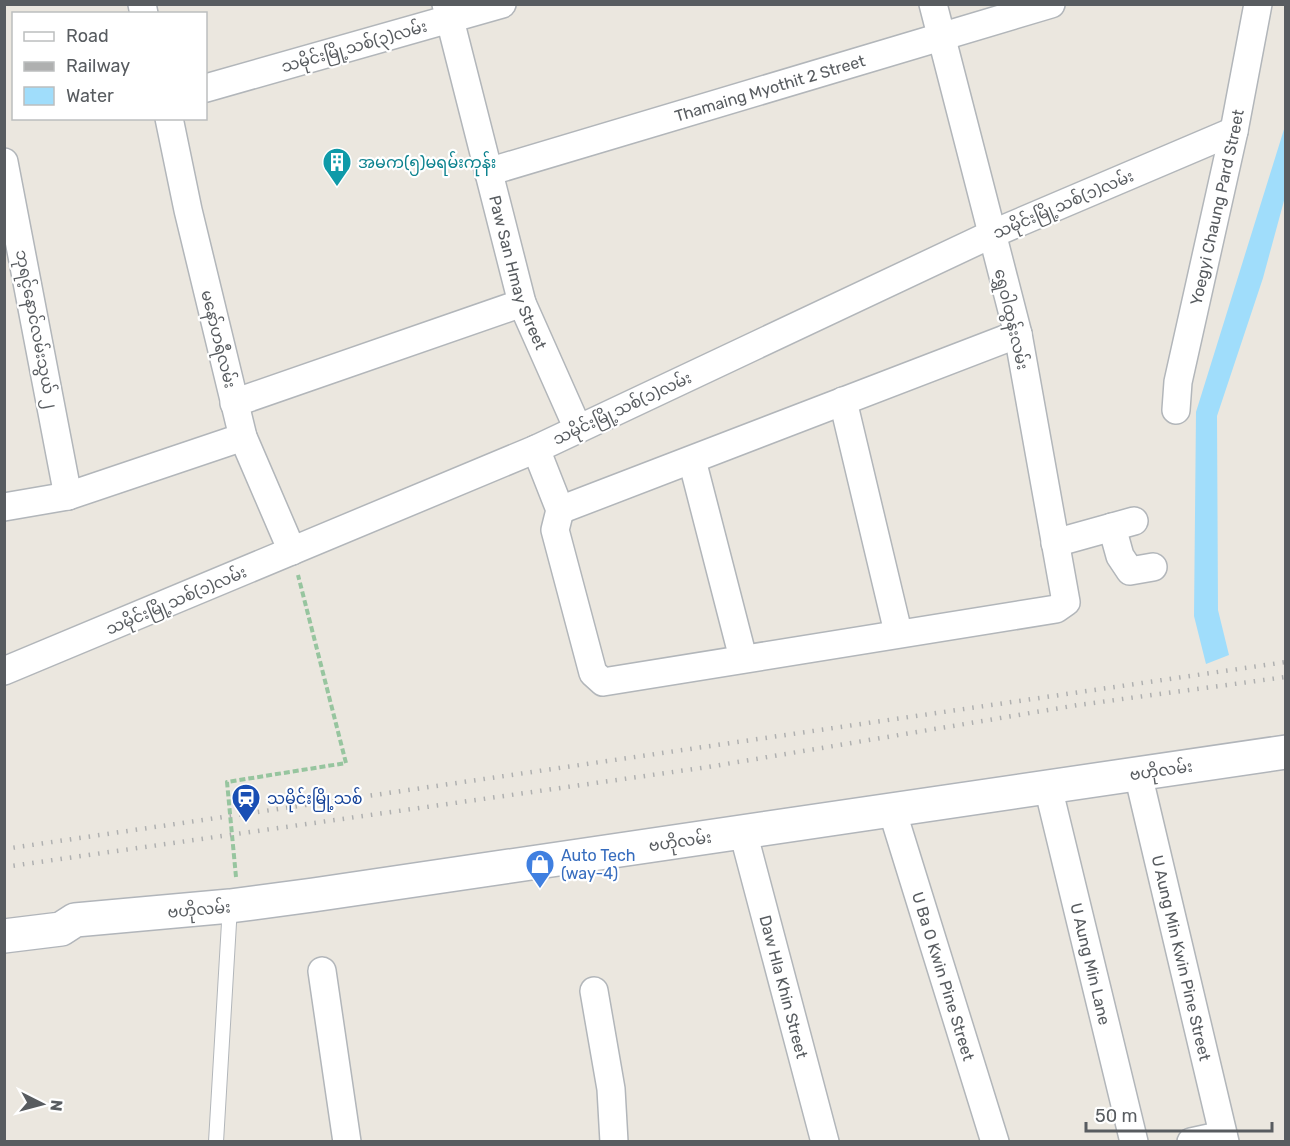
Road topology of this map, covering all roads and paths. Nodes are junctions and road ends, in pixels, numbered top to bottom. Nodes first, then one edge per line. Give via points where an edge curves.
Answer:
1 (502, 4) edge
2 (933, 4) edge
3 (1051, 4) edge
4 (1258, 4) edge
5 (448, 12) edge
6 (942, 37) junction
7 (207, 88) edge
8 (169, 120) edge
9 (1234, 131) junction
10 (4, 162) edge
11 (488, 172) junction
12 (992, 234) junction
13 (522, 303) junction
14 (1018, 334) junction
15 (843, 401) junction
16 (234, 403) junction
17 (1176, 410) dead end
18 (578, 429) junction
19 (243, 437) junction
20 (536, 449) junction
21 (692, 460) junction
22 (69, 496) junction
23 (4, 507) edge
24 (560, 510) junction
25 (1055, 543) junction
26 (292, 551) junction
27 (1153, 567) dead end
28 (898, 632) junction
29 (742, 658) junction
30 (4, 671) edge
31 (1286, 752) edge
32 (1138, 774) junction
33 (1048, 787) junction
34 (892, 810) junction
35 (743, 831) junction
36 (246, 878) dead end
37 (230, 906) junction
38 (4, 920) edge
39 (75, 920) junction
40 (4, 936) edge
41 (322, 971) dead end
42 (594, 991) dead end
43 (1224, 1138) edge
44 (216, 1142) edge
45 (347, 1142) edge
46 (614, 1142) edge
47 (825, 1142) edge
48 (995, 1142) edge
49 (1134, 1142) edge
50 (1191, 1142) edge

1 - 5 street, သမိုင်းမြို့သစ်(၃)လမ်း
2 - 6 street, ရွှေဝါထွန်းလမ်း
3 - 6 street, Thamaing Myothit 2 Street
4 - 9 street, Yoegyi Chaung Pard Street
5 - 7 street, သမိုင်းမြို့သစ်(၃)လမ်း
5 - 11 street, Paw San Hmay Street
6 - 11 street, Thamaing Myothit 2 Street
6 - 12 street, ရွှေဝါထွန်းလမ်း
8 - 16 street, မနော်ဟရီလမ်း
9 - 12 street, သမိုင်းမြို့သစ်(၁)လမ်း
9 - 17 street, Yoegyi Chaung Pard Street via 1178,382
10 - 22 street, ဘုရင့်နောင်လမ်းသွယ် ၂
11 - 13 street, Paw San Hmay Street
12 - 14 street, ရွှေဝါထွန်းလမ်း
12 - 18 street, သမိုင်းမြို့သစ်(၁)လမ်း
13 - 16 street
13 - 18 street, Paw San Hmay Street
14 - 15 street
14 - 25 street, ရွှေဝါထွန်းလမ်း
15 - 21 street
15 - 28 street
16 - 19 street, မနော်ဟရီလမ်း
18 - 20 street, သမိုင်းမြို့သစ်(၁)လမ်း
19 - 22 street
19 - 26 street, မနော်ဟရီလမ်း
20 - 24 street
20 - 26 street, သမိုင်းမြို့သစ်(၁)လမ်း
21 - 24 street
21 - 29 street
22 - 23 street
24 - 29 street via 555,530 592,673 597,678 603,682
25 - 27 street via 1123,524 1120,556 1130,571
25 - 28 street, ရွှေဝါထွန်းလမ်း via 1066,602 1056,609
26 - 30 street, သမိုင်းမြို့သစ်(၁)လမ်း
26 - 36 path via 346,763 227,782 236,879
28 - 29 street
31 - 32 main road, ဗဟိုလမ်း
32 - 33 main road, ဗဟိုလမ်း
32 - 43 street, U Aung Min Kwin Pine Street
33 - 34 main road, ဗဟိုလမ်း
33 - 49 street, U Aung Min Lane
34 - 35 main road, ဗဟိုလမ်း
34 - 48 street, U Ba O Kwin Pine Street
35 - 37 main road, ဗဟိုလမ်း
35 - 47 street, Daw Hla Khin Street
37 - 39 main road, ဗဟိုလမ်း
37 - 44 lane
38 - 39 main road via 60,915
39 - 40 main road, ဗဟိုလမ်း via 60,929
41 - 45 street
42 - 46 street via 611,1089
43 - 50 street

